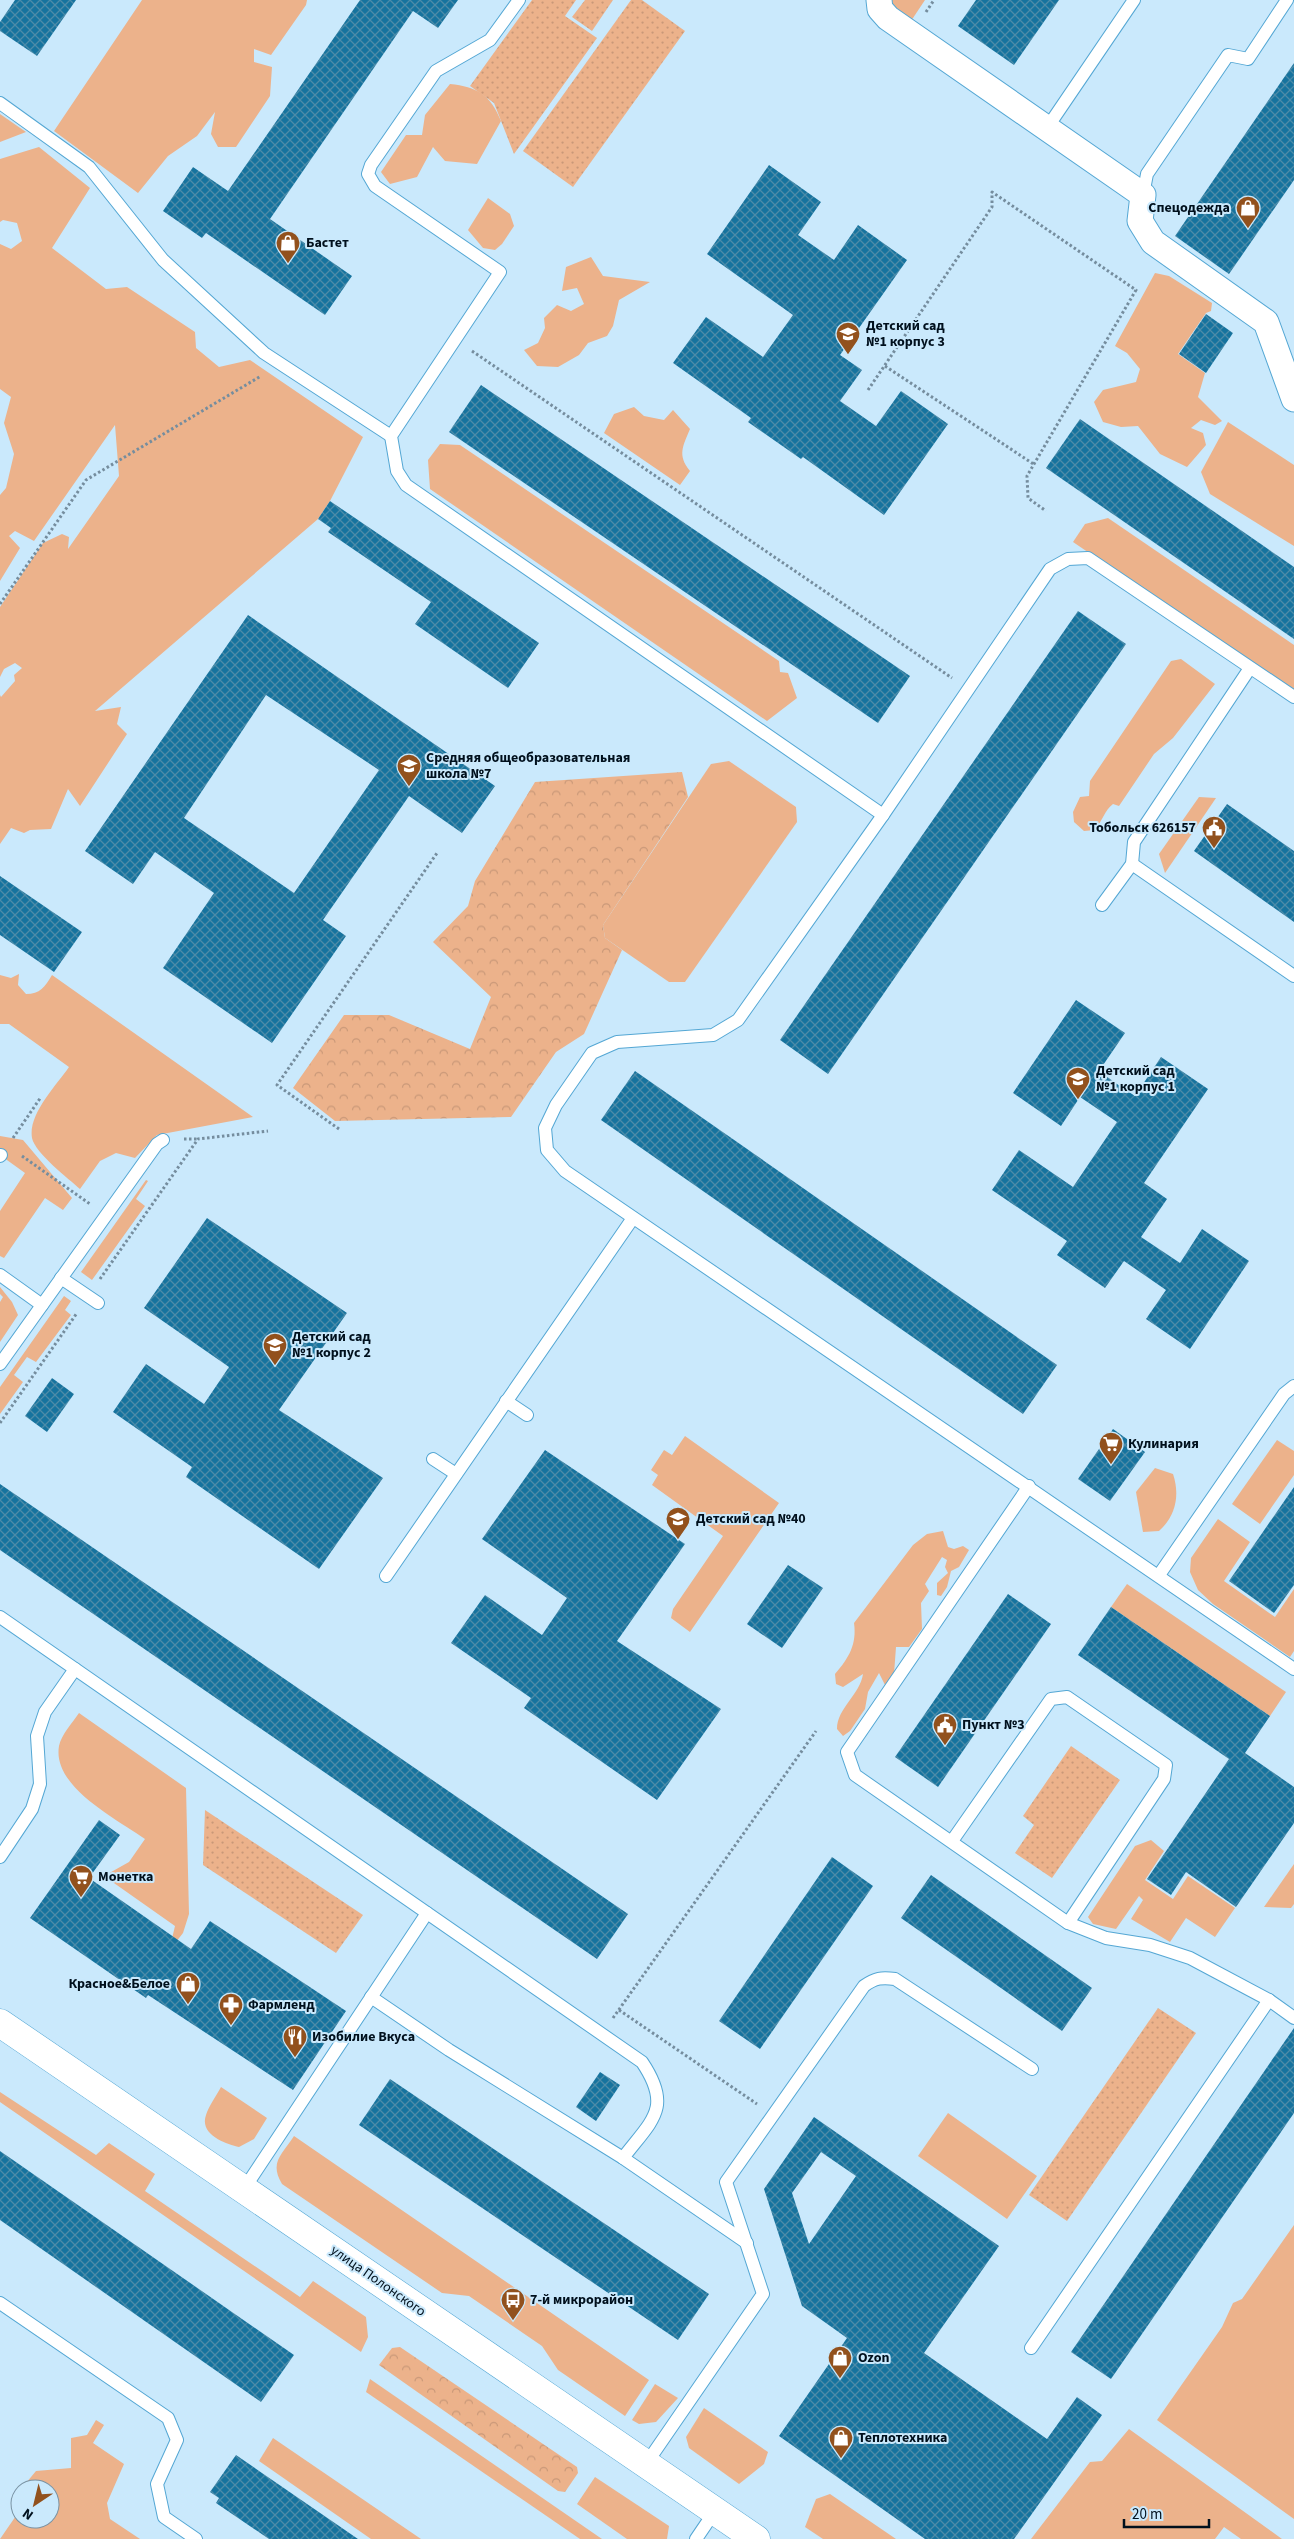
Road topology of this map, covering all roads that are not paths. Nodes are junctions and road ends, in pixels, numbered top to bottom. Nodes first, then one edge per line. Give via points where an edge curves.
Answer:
1 (519, 0) edge
2 (879, 0) edge
3 (1134, 0) edge
4 (1287, 0) edge
5 (0, 102) edge
6 (1047, 128) junction
7 (1143, 195) junction
8 (1294, 399) edge
9 (390, 436) junction
10 (1250, 668) junction
11 (1294, 698) edge
12 (883, 815) junction
13 (1132, 864) junction
14 (1102, 905) dead end
15 (1294, 976) edge
16 (163, 1140) dead end
17 (633, 1218) junction
18 (0, 1275) edge
19 (61, 1278) junction
20 (93, 1300) road end
21 (42, 1305) junction
22 (0, 1364) edge
23 (1294, 1386) edge
24 (506, 1401) junction
25 (527, 1415) dead end
26 (433, 1459) dead end
27 (456, 1474) junction
28 (1029, 1486) junction
29 (386, 1576) dead end
30 (1159, 1576) junction
31 (0, 1617) edge
32 (75, 1669) junction
33 (1294, 1669) edge
34 (952, 1841) junction
35 (0, 1857) edge
36 (427, 1913) junction
37 (1068, 1923) junction
38 (371, 1997) junction
39 (1269, 2000) junction
40 (1294, 2018) edge
41 (0, 2023) edge
42 (1032, 2069) dead end
43 (623, 2158) junction
44 (244, 2189) junction
45 (747, 2243) junction
46 (0, 2303) edge
47 (1031, 2348) dead end
48 (646, 2464) junction
49 (715, 2511) junction
50 (196, 2539) edge
51 (696, 2539) edge
52 (756, 2539) edge

1 - 9 lane via 490,40 436,71 368,174 375,186 500,272
2 - 6 street via 880,9 888,18
3 - 6 lane
4 - 7 lane via 1248,59 1228,54 1147,174
5 - 9 lane via 89,167 163,260 264,353
6 - 7 street
7 - 8 street via 1140,221 1153,242 1266,322
9 - 12 lane via 397,471 406,486
10 - 11 lane
10 - 12 lane via 1088,558 1068,559 1050,569
10 - 13 lane via 1134,842
12 - 17 lane via 738,1020 713,1035 617,1042 592,1053 556,1105 545,1128 548,1150 565,1171
13 - 14 lane
13 - 15 lane
16 - 19 lane via 105,1214
17 - 24 lane
17 - 28 lane
18 - 21 lane
19 - 20 lane
19 - 21 lane
21 - 22 lane
23 - 30 lane via 1284,1394
24 - 25 lane
24 - 27 lane
26 - 27 lane
27 - 29 lane
28 - 30 lane
28 - 34 lane via 847,1752 854,1775
30 - 33 lane
31 - 32 lane
32 - 35 lane via 45,1712 37,1736 40,1784 32,1809
32 - 36 lane
34 - 37 lane
34 - 37 lane via 1051,1699 1067,1697 1166,1765 1164,1779
36 - 38 lane
36 - 43 lane via 642,2062 654,2079 659,2098 654,2116
37 - 39 lane via 1106,1938 1150,1945 1190,1958
38 - 43 lane via 449,2050
38 - 44 lane
39 - 40 lane
39 - 47 lane
41 - 44 main road, улица Полонского
42 - 45 lane via 895,1979 874,1979 864,1986 726,2182
43 - 45 lane
44 - 48 main road, улица Полонского
45 - 48 lane via 763,2294
46 - 50 lane via 168,2418 177,2440 157,2484 164,2517
48 - 49 main road, улица Полонского
49 - 51 lane
49 - 52 main road, улица Полонского

